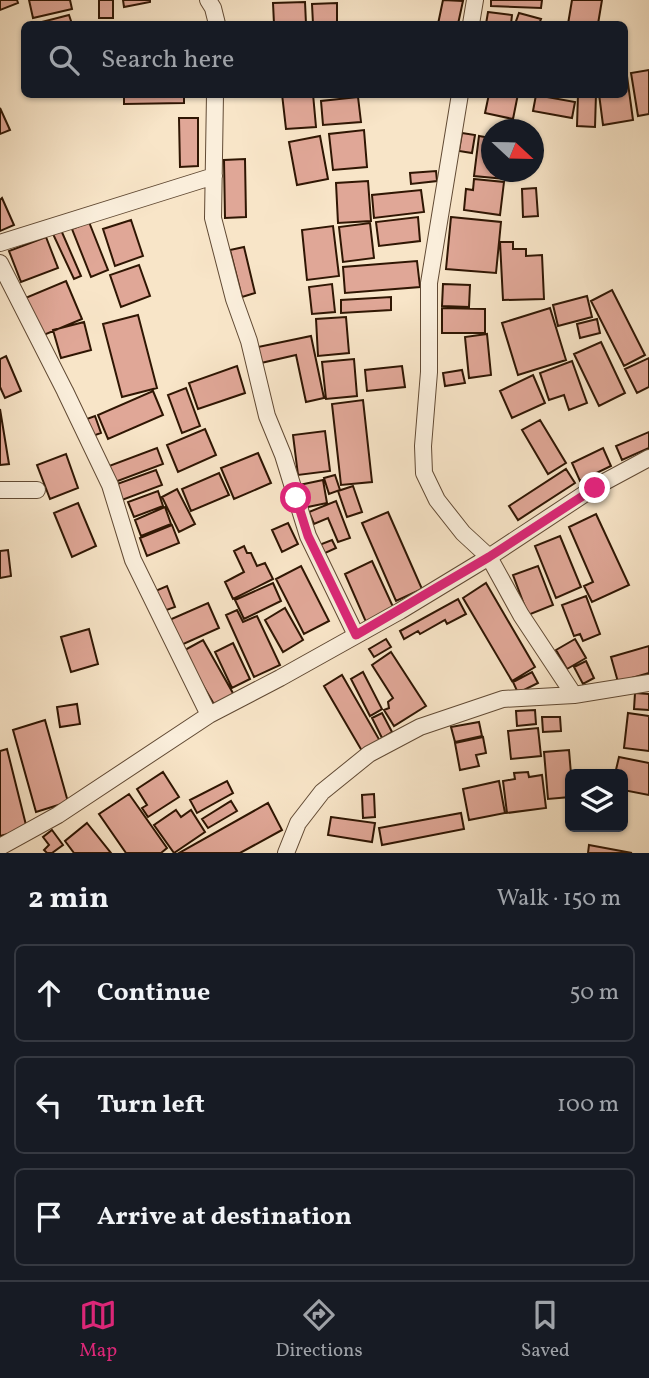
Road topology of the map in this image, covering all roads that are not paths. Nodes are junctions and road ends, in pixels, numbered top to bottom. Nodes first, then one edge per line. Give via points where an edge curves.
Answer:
1 (208, 0) edge
2 (475, 0) edge
3 (215, 21) edge
4 (472, 21) edge
5 (215, 98) edge
6 (459, 98) edge
7 (214, 176) junction
8 (0, 243) edge
9 (0, 263) edge
10 (649, 458) edge
11 (0, 490) edge
12 (37, 490) dead end
13 (489, 557) junction
14 (356, 635) junction
15 (649, 683) edge
16 (574, 695) junction
17 (209, 715) junction
18 (0, 847) edge
19 (286, 853) edge

1 - 3 street
2 - 4 street
5 - 7 street
6 - 13 street via 429,283 424,473 437,500
7 - 8 street
7 - 14 street via 213,218 267,416 308,536
9 - 17 street via 110,485 133,560
10 - 13 street
11 - 12 street
13 - 14 street
13 - 16 street
14 - 17 street
15 - 16 street
16 - 19 street via 503,699 420,727 369,754 322,792 298,823
17 - 18 street via 58,815

